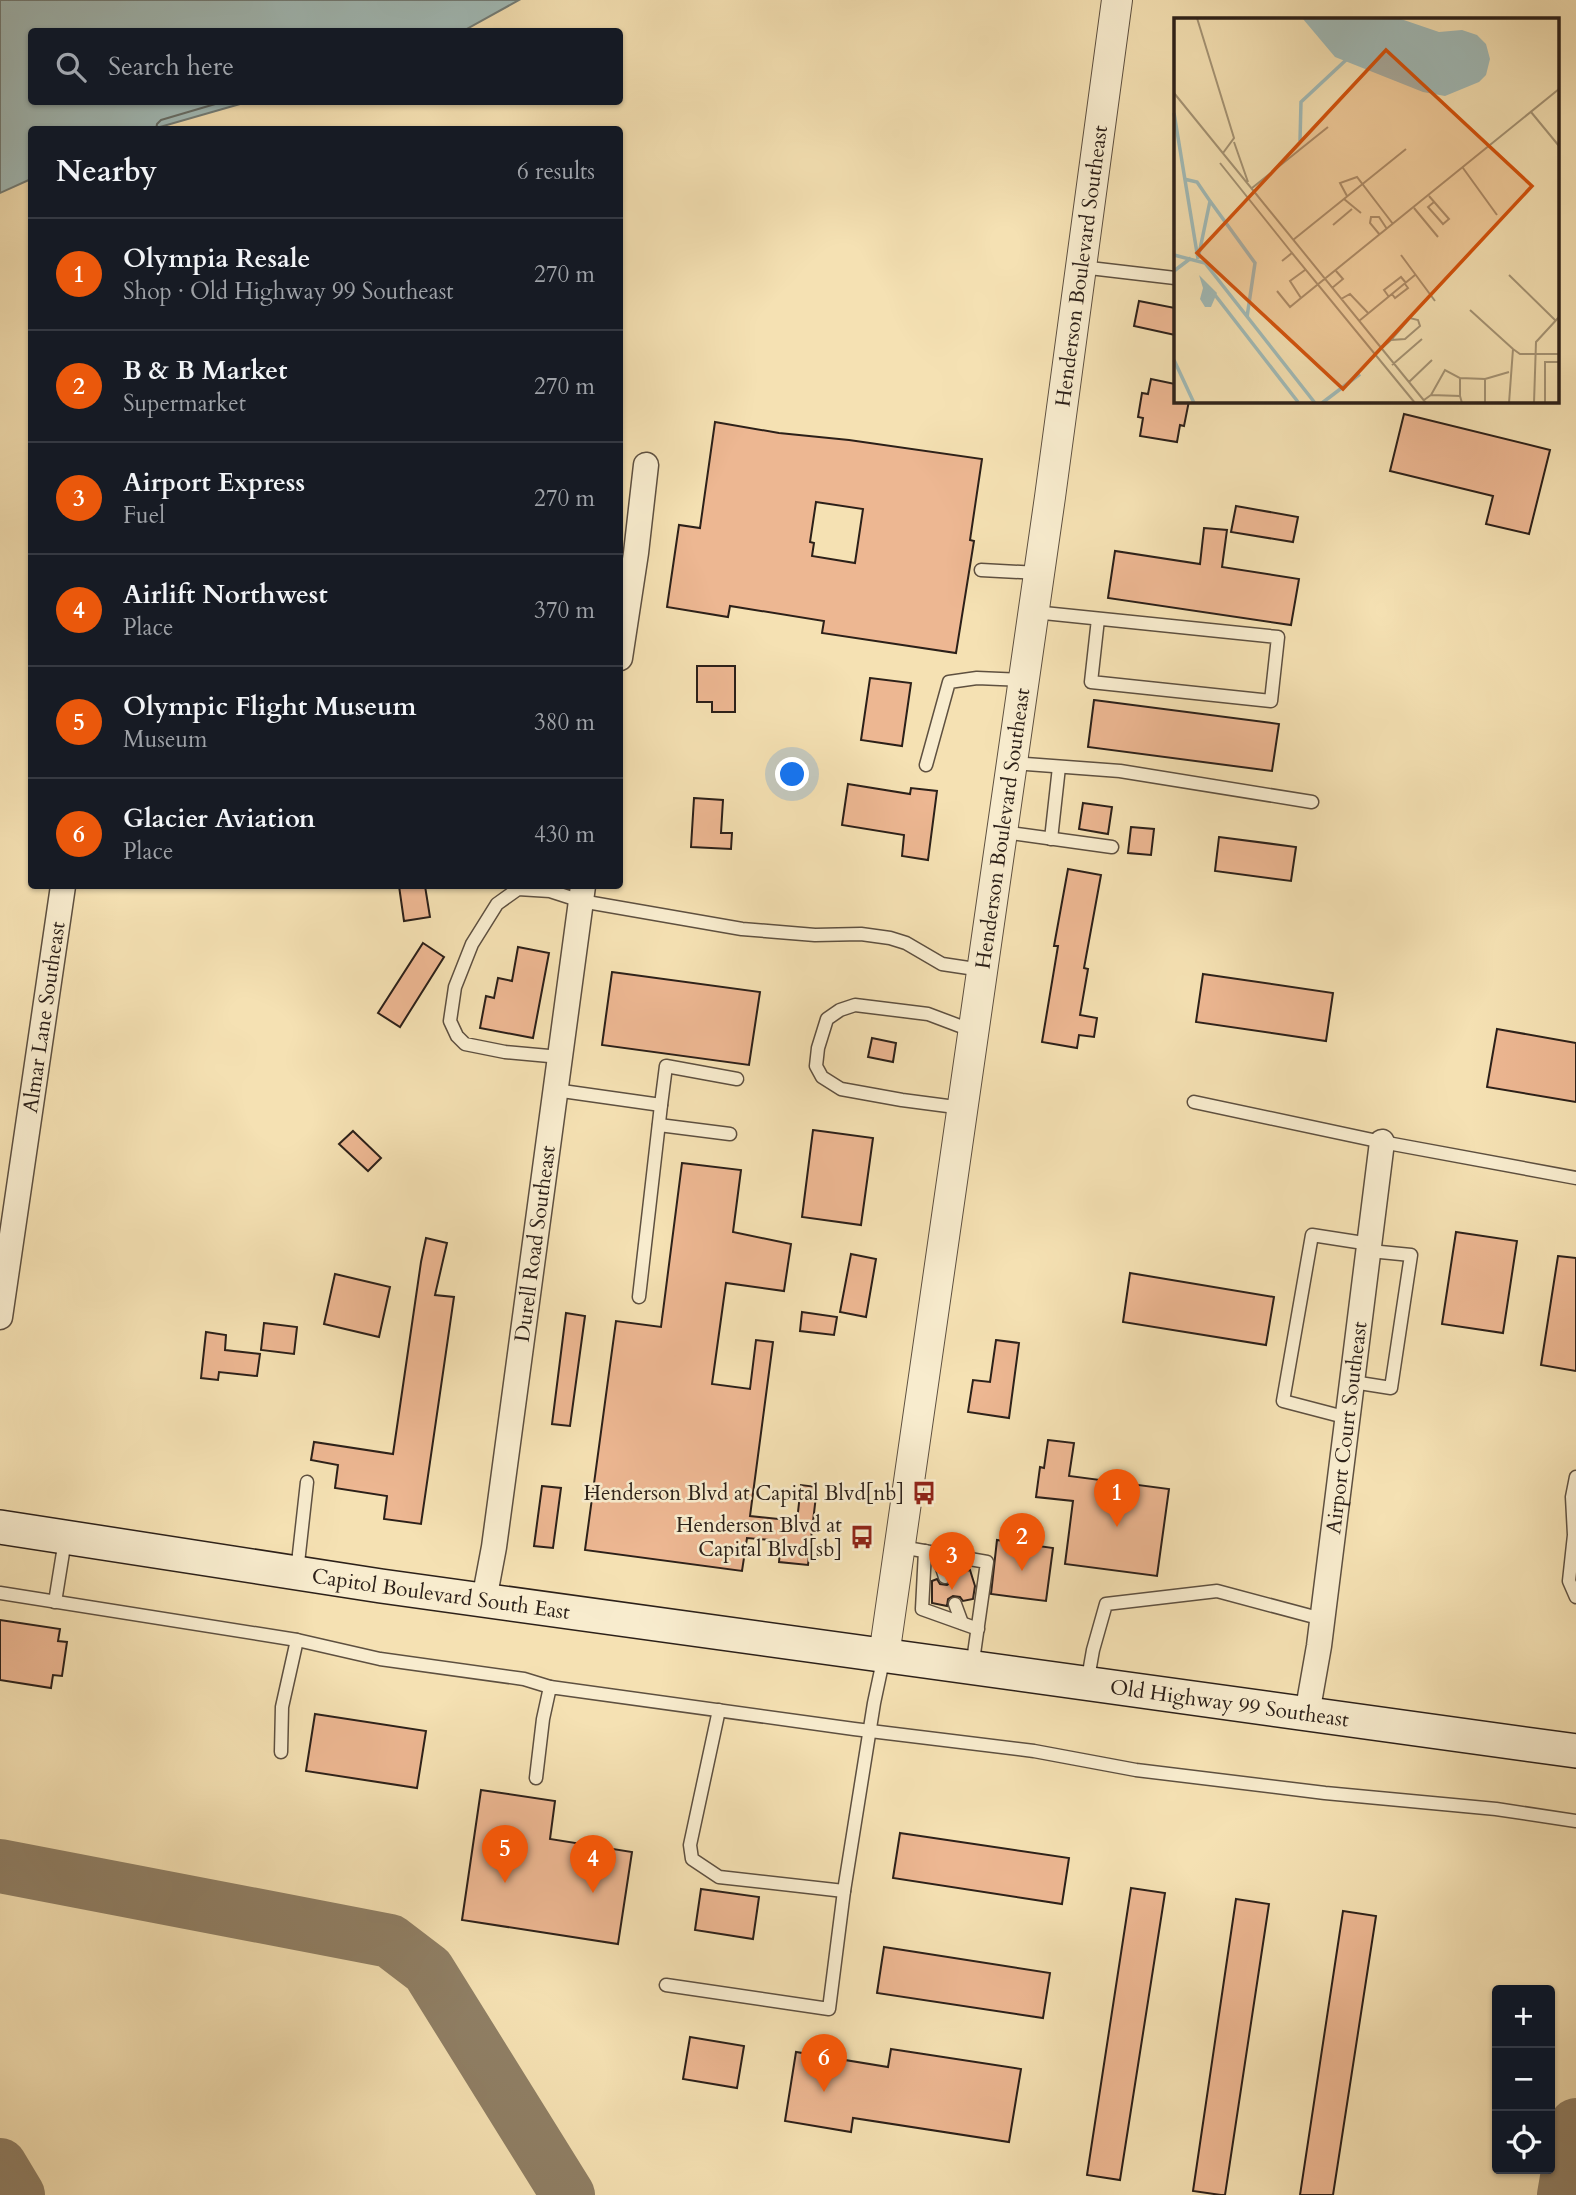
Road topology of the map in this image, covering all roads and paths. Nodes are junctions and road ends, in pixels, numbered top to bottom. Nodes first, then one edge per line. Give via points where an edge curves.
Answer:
1 (1117, 0) edge
2 (1081, 267) junction
3 (1174, 278) edge
4 (646, 465) dead end
5 (981, 570) dead end
6 (1040, 573) junction
7 (1034, 612) junction
8 (1098, 619) junction
9 (623, 638) edge
10 (1024, 680) junction
11 (1012, 763) junction
12 (926, 765) dead end
13 (1059, 767) junction
14 (1312, 802) dead end
15 (1002, 832) junction
16 (1051, 839) junction
17 (1112, 847) dead end
18 (63, 889) edge
19 (582, 893) edge
20 (983, 970) junction
21 (973, 1031) junction
22 (560, 1057) junction
23 (737, 1079) dead end
24 (555, 1090) junction
25 (1194, 1102) dead end
26 (661, 1105) junction
27 (963, 1108) junction
28 (659, 1125) junction
29 (730, 1134) dead end
30 (1382, 1142) junction
31 (1576, 1178) edge
32 (1370, 1247) junction
33 (639, 1297) dead end
34 (0, 1317) edge
35 (1353, 1382) junction
36 (1348, 1418) junction
37 (1576, 1477) edge
38 (307, 1482) dead end
39 (0, 1527) edge
40 (65, 1537) junction
41 (920, 1550) junction
42 (297, 1573) junction
43 (945, 1577) dead end
44 (0, 1593) edge
45 (1576, 1598) edge
46 (484, 1600) junction
47 (55, 1602) junction
48 (955, 1604) dead end
49 (1322, 1619) junction
50 (961, 1623) junction
51 (978, 1629) junction
52 (297, 1640) junction
53 (884, 1656) junction
54 (972, 1668) junction
55 (1087, 1684) junction
56 (551, 1687) junction
57 (719, 1710) junction
58 (1307, 1714) junction
59 (870, 1731) junction
60 (1576, 1751) edge
61 (281, 1752) dead end
62 (536, 1779) dead end
63 (1576, 1821) edge
64 (844, 1891) junction
65 (666, 1985) dead end

1 - 2 street, Henderson Boulevard Southeast
2 - 3 lane
2 - 6 street, Henderson Boulevard Southeast
4 - 9 street
5 - 6 lane
6 - 7 street, Henderson Boulevard Southeast
7 - 8 lane
7 - 10 street, Henderson Boulevard Southeast
8 - 8 lane via 1278,637 1271,701 1091,682
10 - 11 street, Henderson Boulevard Southeast
10 - 12 lane via 948,682
11 - 13 lane
11 - 15 street, Henderson Boulevard Southeast
13 - 14 lane via 1120,771
13 - 16 lane
15 - 16 lane
15 - 20 street, Henderson Boulevard Southeast
16 - 17 lane
18 - 34 street, Almar Lane Southeast
19 - 20 lane via 742,929 890,938 942,964
19 - 22 street, Durell Road Southeast
19 - 22 lane via 519,890 497,904 472,944 455,987 450,1021 466,1044
20 - 21 street, Henderson Boulevard Southeast
21 - 27 street, Henderson Boulevard Southeast
21 - 27 lane via 928,1014 855,1005 827,1019 818,1048 816,1066 822,1077 841,1089
22 - 24 street, Durell Road Southeast
23 - 26 lane via 666,1066
24 - 26 lane
24 - 46 street, Durell Road Southeast
25 - 30 lane
26 - 28 lane
27 - 41 street, Henderson Boulevard Southeast
28 - 29 lane
28 - 33 lane
30 - 31 lane
30 - 32 street, Airport Court Southeast
32 - 35 street, Airport Court Southeast
32 - 35 lane via 1411,1255 1391,1388
32 - 36 lane via 1312,1235 1283,1401
35 - 36 street, Airport Court Southeast
36 - 49 street, Airport Court Southeast
37 - 45 lane via 1569,1581
38 - 42 lane
39 - 40 main road, Capitol Boulevard South East
40 - 42 main road, Capitol Boulevard South East
40 - 47 lane
41 - 43 lane
41 - 50 lane via 922,1609
41 - 51 lane via 987,1562
41 - 53 street, Henderson Boulevard Southeast
42 - 46 main road, Capitol Boulevard South East
44 - 47 lane
46 - 53 main road, Capitol Boulevard South East
47 - 52 lane
48 - 50 lane
49 - 55 lane via 1217,1591 1106,1604
49 - 58 street, Airport Court Southeast
50 - 51 lane
51 - 54 lane
52 - 56 lane via 380,1659 524,1679
52 - 61 lane via 282,1707
53 - 54 main road, Old Highway 99 Southeast
53 - 59 lane
54 - 55 main road, Old Highway 99 Southeast
55 - 58 main road, Old Highway 99 Southeast
56 - 57 lane
56 - 62 lane
57 - 59 lane
57 - 64 lane via 690,1845 692,1859 719,1877
58 - 60 main road, Old Highway 99 Southeast
59 - 63 lane via 1034,1751 1150,1772
59 - 64 lane
64 - 65 lane via 829,2009

